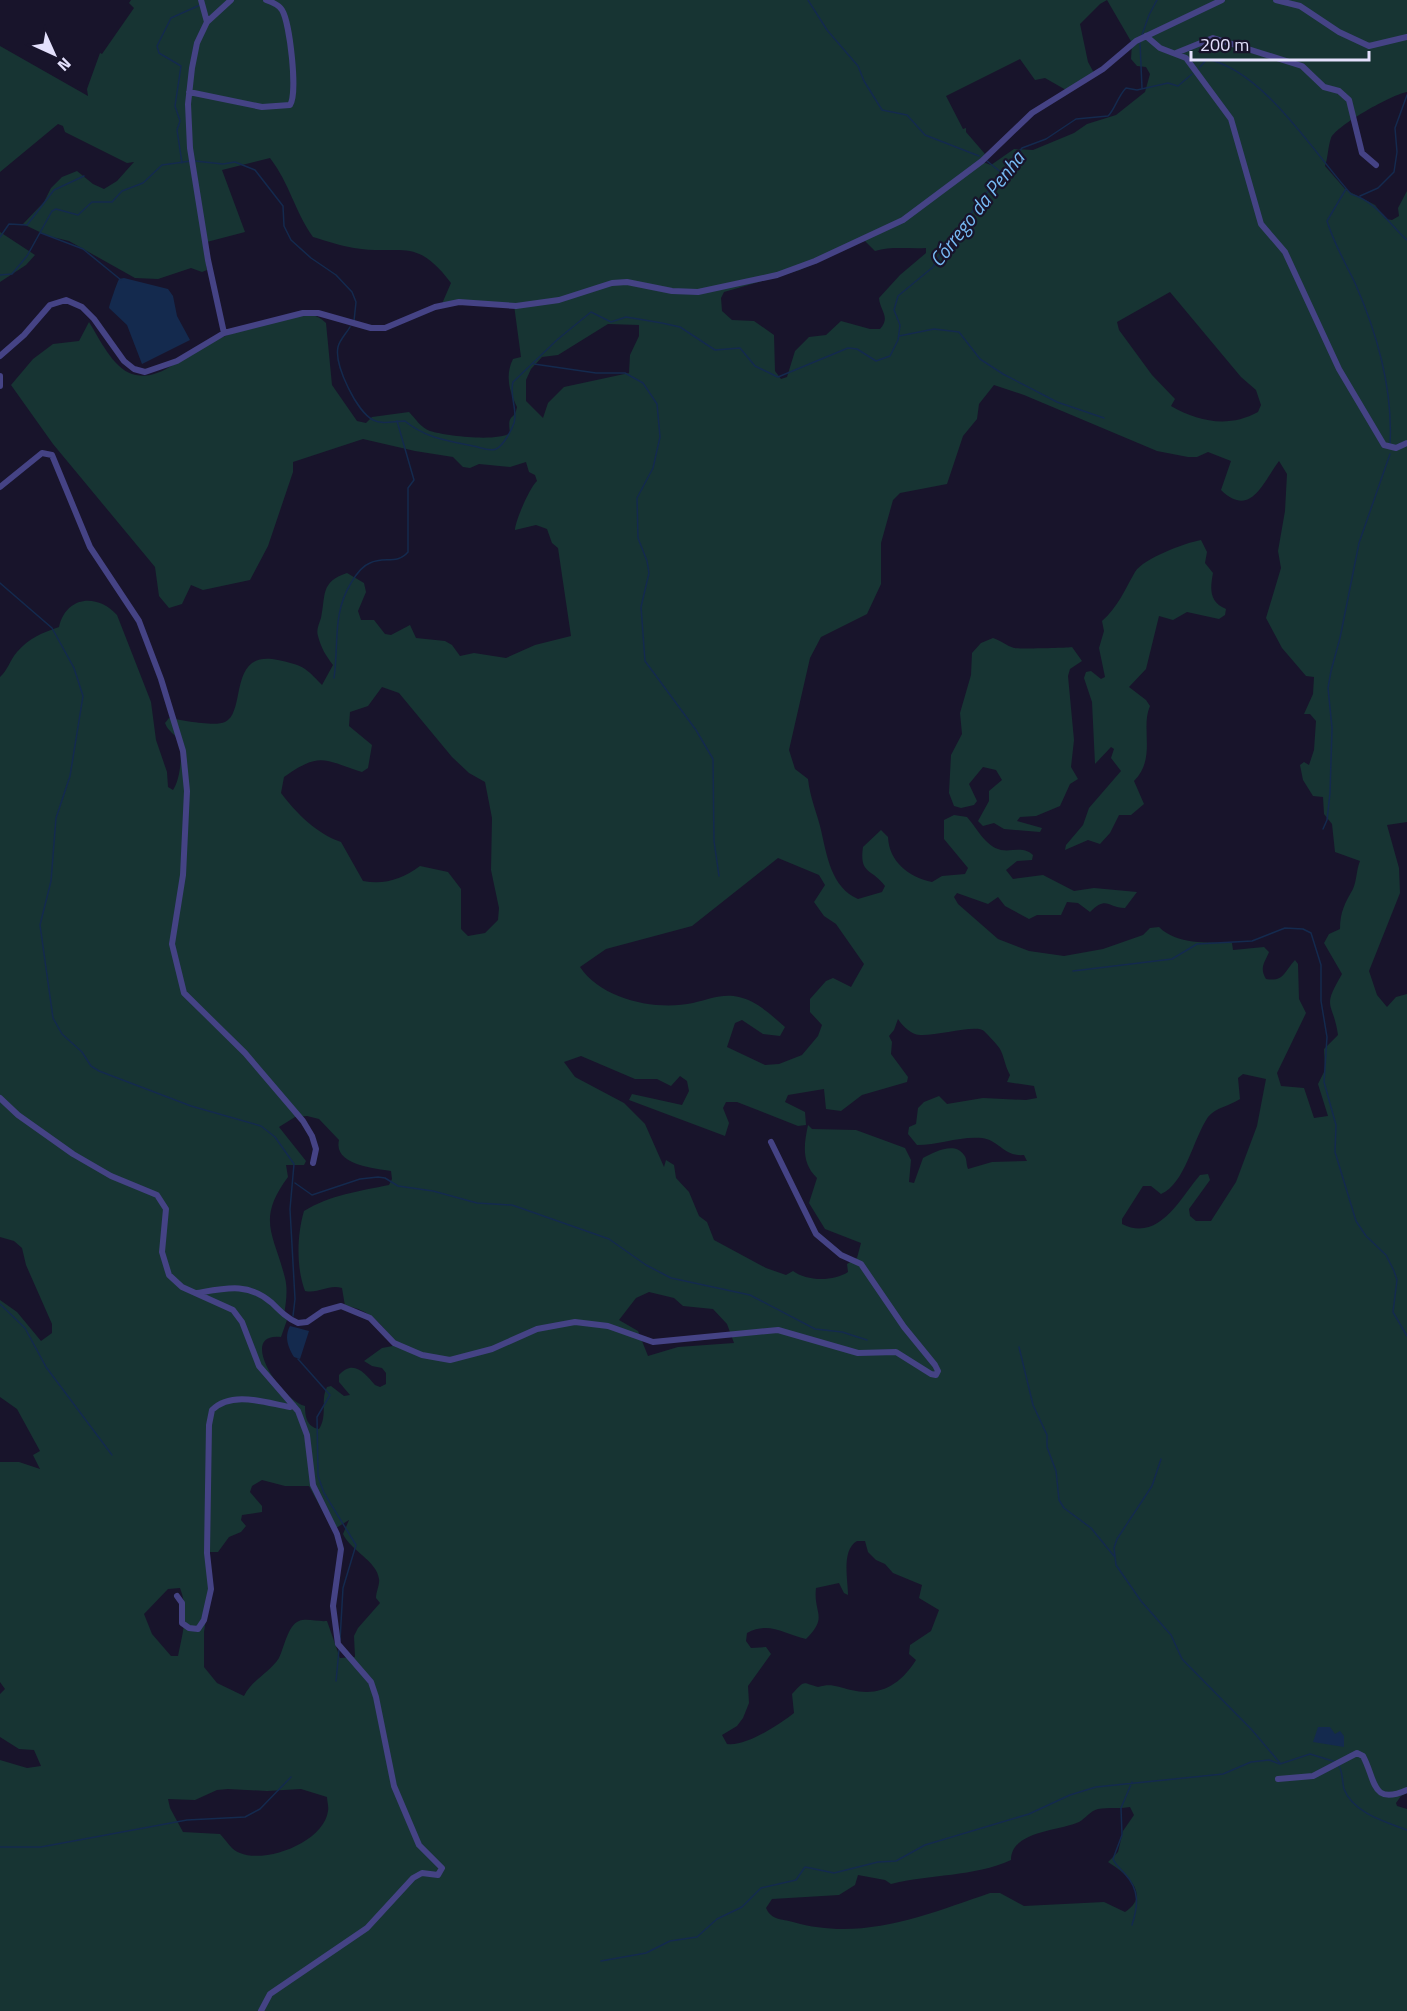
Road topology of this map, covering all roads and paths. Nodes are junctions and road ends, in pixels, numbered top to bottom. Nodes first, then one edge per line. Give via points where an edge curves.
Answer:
1 (201, 0) edge
2 (231, 0) edge
3 (266, 0) edge
4 (1222, 0) edge
5 (1276, 0) edge
6 (207, 22) junction
7 (1146, 36) junction
8 (1407, 37) edge
9 (1175, 53) junction
10 (189, 92) junction
11 (1376, 165) dead end
12 (224, 333) junction
13 (0, 356) edge
14 (0, 375) edge
15 (0, 386) edge
16 (1407, 443) edge
17 (0, 487) edge
18 (0, 1098) edge
19 (771, 1142) dead end
20 (314, 1163) dead end
21 (196, 1293) junction
22 (293, 1405) junction
23 (177, 1596) dead end
24 (1278, 1779) dead end
25 (1407, 1790) edge
26 (261, 2011) edge

1 - 6 street
2 - 6 street
3 - 10 street via 282,10 286,24 293,74 294,100 290,105 262,107
4 - 7 street
5 - 8 street via 1300,6 1369,46
6 - 10 street via 197,43
7 - 9 street via 1160,48
7 - 12 street via 1103,69 1022,120 982,161 922,209 815,261 777,275 698,292 627,282 559,300 516,306 459,302 385,328 303,313
9 - 11 street via 1213,38 1302,66 1324,87 1339,91 1349,100 1362,153
9 - 16 street via 1192,65 1235,127 1261,224 1285,252 1326,345 1379,438 1388,448
10 - 12 street via 191,161
12 - 13 street via 177,361 145,372 124,362 94,319 82,307 66,300 50,305
14 - 15 street
17 - 20 street via 42,453 52,455 90,547 139,621 161,679 185,767 183,876 172,944 180,982 191,1002 245,1053 303,1121 316,1149
18 - 21 street via 73,1154 111,1176 157,1195 166,1209 162,1252 167,1272 179,1285
19 - 21 street via 816,1234 841,1255 861,1264 935,1365 936,1375 896,1352 858,1353 778,1330 653,1342 585,1322 537,1329 450,1360 394,1343 370,1318 347,1307 333,1306 307,1322 298,1323 250,1289
21 - 22 street via 237,1314 258,1366
22 - 23 street via 234,1399 212,1410 207,1553 211,1589 198,1629 182,1623 182,1603
22 - 26 street via 307,1435 313,1485 341,1549 333,1606 338,1644 371,1682 394,1786 419,1845 442,1868 438,1875 422,1873 413,1878 373,1923 270,1994
24 - 25 street via 1313,1776 1357,1753 1364,1756 1373,1784 1381,1794 1389,1796

